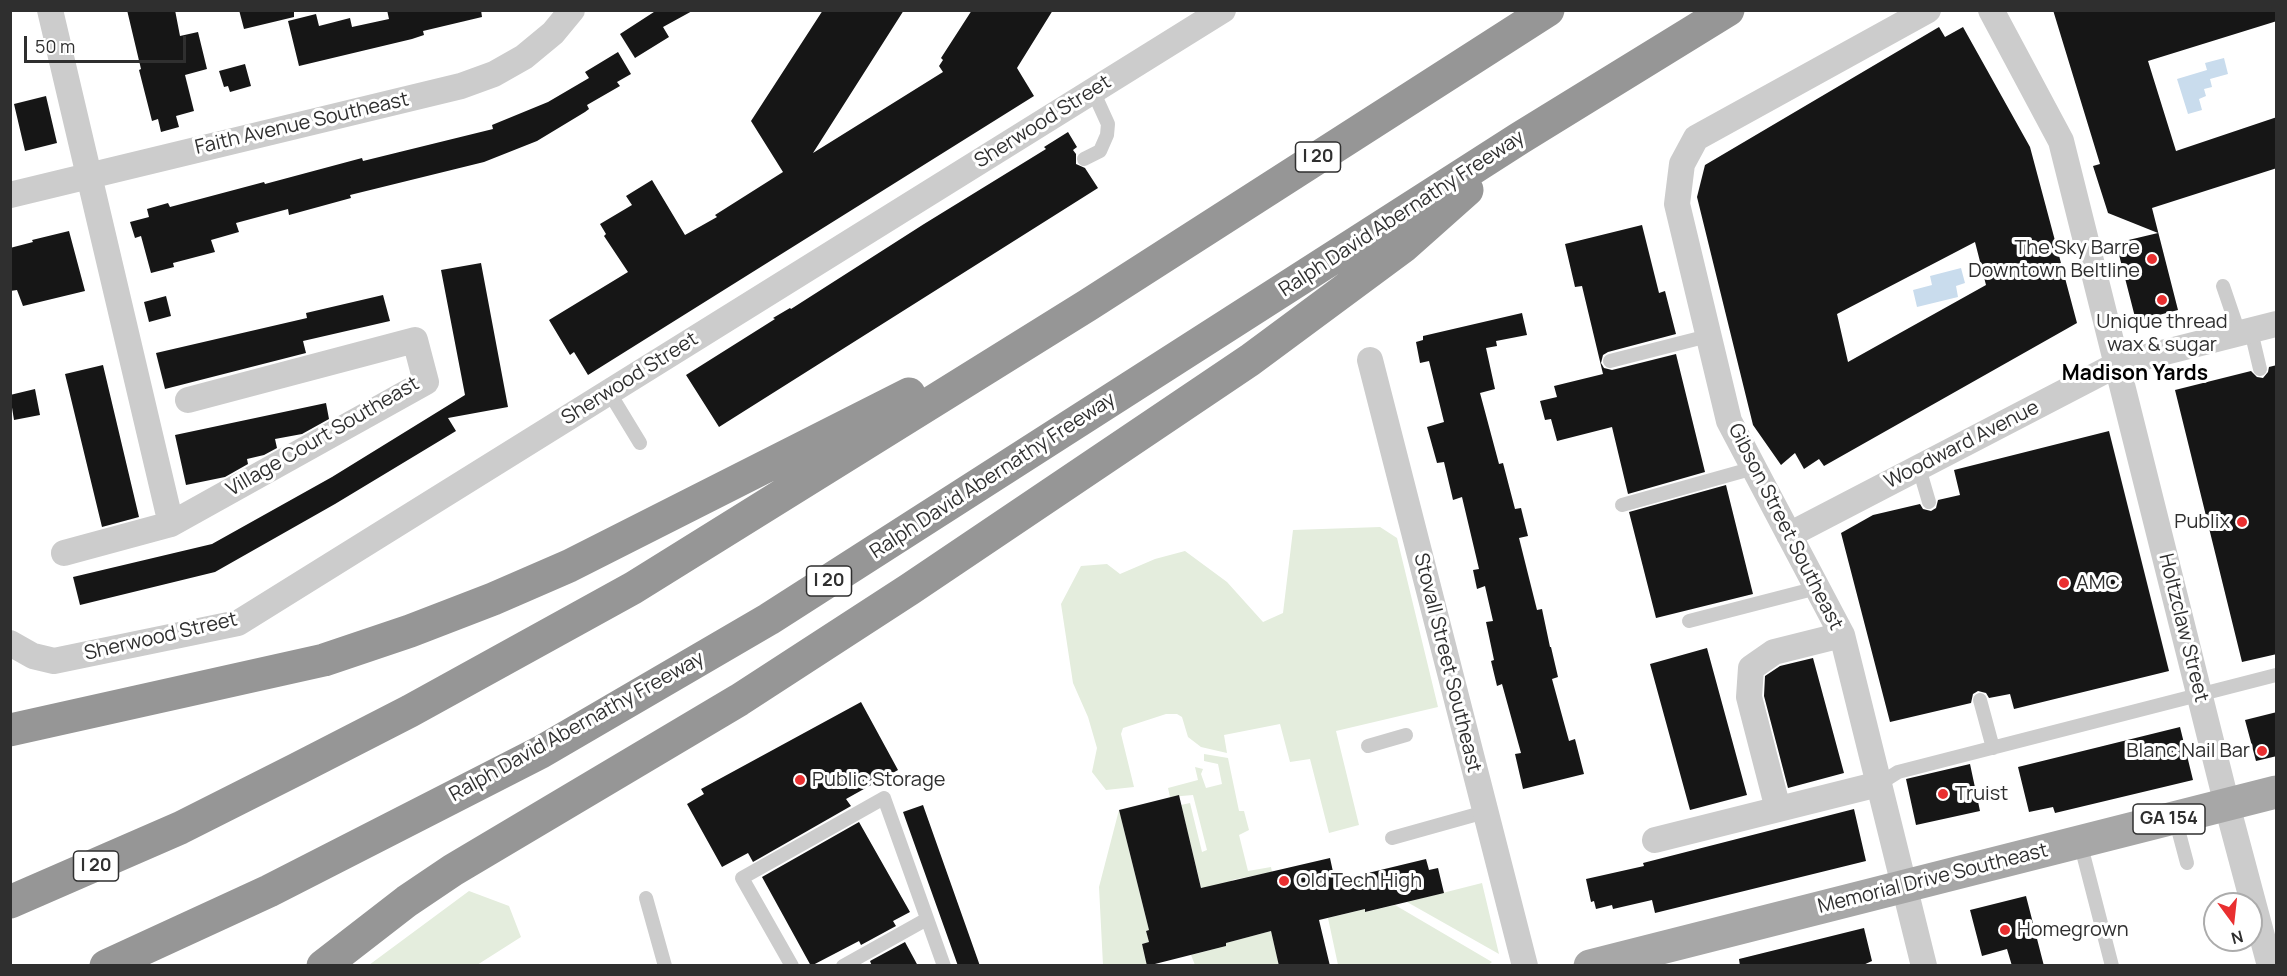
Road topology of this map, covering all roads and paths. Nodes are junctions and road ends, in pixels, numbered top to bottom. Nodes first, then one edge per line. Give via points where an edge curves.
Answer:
1 (50, 10) edge
2 (572, 10) edge
3 (1223, 10) edge
4 (1548, 10) edge
5 (1728, 10) edge
6 (1928, 10) edge
7 (1991, 10) edge
8 (1093, 91) junction
9 (1520, 138) junction
10 (1084, 159) dead end
11 (89, 174) junction
12 (10, 195) edge
13 (2223, 286) dead end
14 (1088, 305) junction
15 (2277, 324) edge
16 (2245, 332) junction
17 (1708, 336) junction
18 (1370, 360) dead end
19 (1610, 361) dead end
20 (2118, 364) junction
21 (2260, 369) dead end
22 (609, 392) junction
23 (188, 400) dead end
24 (640, 443) dead end
25 (1754, 468) junction
26 (1919, 468) junction
27 (1929, 502) dead end
28 (1623, 505) dead end
29 (171, 524) junction
30 (1789, 535) junction
31 (64, 553) dead end
32 (1817, 588) junction
33 (1689, 621) dead end
34 (1842, 635) junction
35 (10, 643) edge
36 (2277, 675) edge
37 (2200, 695) junction
38 (1980, 700) dead end
39 (10, 730) edge
40 (1406, 735) dead end
41 (1368, 746) dead end
42 (1993, 748) junction
43 (1879, 784) junction
44 (2277, 792) edge
45 (2226, 805) junction
46 (1778, 809) junction
47 (1485, 812) junction
48 (2175, 818) junction
49 (180, 828) junction
50 (1392, 838) dead end
51 (1654, 840) dead end
52 (2080, 842) junction
53 (2187, 863) dead end
54 (10, 878) edge
55 (1905, 886) junction
56 (269, 891) junction
57 (646, 898) dead end
58 (10, 902) edge
59 (927, 919) junction
60 (851, 964) edge
61 (106, 966) edge
62 (140, 966) edge
63 (323, 966) edge
64 (665, 966) edge
65 (792, 966) edge
66 (944, 966) edge
67 (1525, 966) edge
68 (1590, 966) edge
69 (1924, 966) edge
70 (2112, 966) edge
71 (2270, 966) edge

1 - 11 street
2 - 11 street, Faith Avenue Southeast via 554,33 524,57 461,86
3 - 8 street, Sherwood Street
4 - 14 highway, I 20
5 - 9 highway, Ralph David Abernathy Freeway / I 20
6 - 17 street, Gibson Street Southeast via 1696,138 1682,164 1677,204
7 - 20 street, Holtzclaw Street via 2061,141
8 - 10 lane via 1108,124 1107,135 1100,151
8 - 22 street, Sherwood Street
9 - 56 highway, Ralph David Abernathy Freeway / I 20 via 769,619 541,752
9 - 63 highway via 1404,246 1250,360 739,700 453,870
11 - 12 street, Faith Avenue Southeast
11 - 29 street
13 - 16 lane
14 - 39 highway via 578,561 493,599 324,660
14 - 49 highway, I 20 via 633,588 410,711
15 - 16 street, Woodward Avenue
16 - 20 street, Woodward Avenue
16 - 21 lane
17 - 19 lane
17 - 25 street, Gibson Street Southeast via 1729,421
18 - 47 street, Stovall Street Southeast
20 - 26 street, Woodward Avenue
20 - 37 street, Holtzclaw Street
22 - 24 lane
22 - 35 street, Sherwood Street via 238,623 54,661 33,656
23 - 29 street, Village Court Southeast via 415,340 426,382
25 - 28 lane
25 - 30 street, Gibson Street Southeast
26 - 27 lane
26 - 30 street, Woodward Avenue
29 - 31 street, Village Court Southeast
30 - 32 street, Gibson Street Southeast
32 - 33 lane
32 - 34 street, Gibson Street Southeast
34 - 43 street, Gibson Street Southeast
34 - 46 street via 1774,652 1751,668 1749,697
36 - 37 lane
37 - 42 lane
37 - 45 street, Holtzclaw Street
38 - 42 lane
40 - 41 lane
42 - 43 lane via 1898,772
43 - 46 street
43 - 55 street, Gibson Street Southeast
44 - 45 main road, Memorial Drive Southeast / GA 154
45 - 48 main road, Memorial Drive Southeast / GA 154
45 - 71 street, Holtzclaw Street
46 - 51 street
47 - 50 lane
47 - 67 street, Stovall Street Southeast
48 - 52 main road, Memorial Drive Southeast / GA 154
48 - 53 lane
49 - 54 highway
49 - 58 highway, I 20
52 - 55 main road, Memorial Drive Southeast / GA 154
52 - 70 lane
55 - 68 main road, Memorial Drive Southeast / GA 154
55 - 69 street, Gibson Street Southeast
56 - 61 highway, Ralph David Abernathy Freeway / I 20
56 - 62 highway
57 - 64 lane
59 - 60 lane
59 - 65 lane via 884,798 742,878
59 - 66 lane

